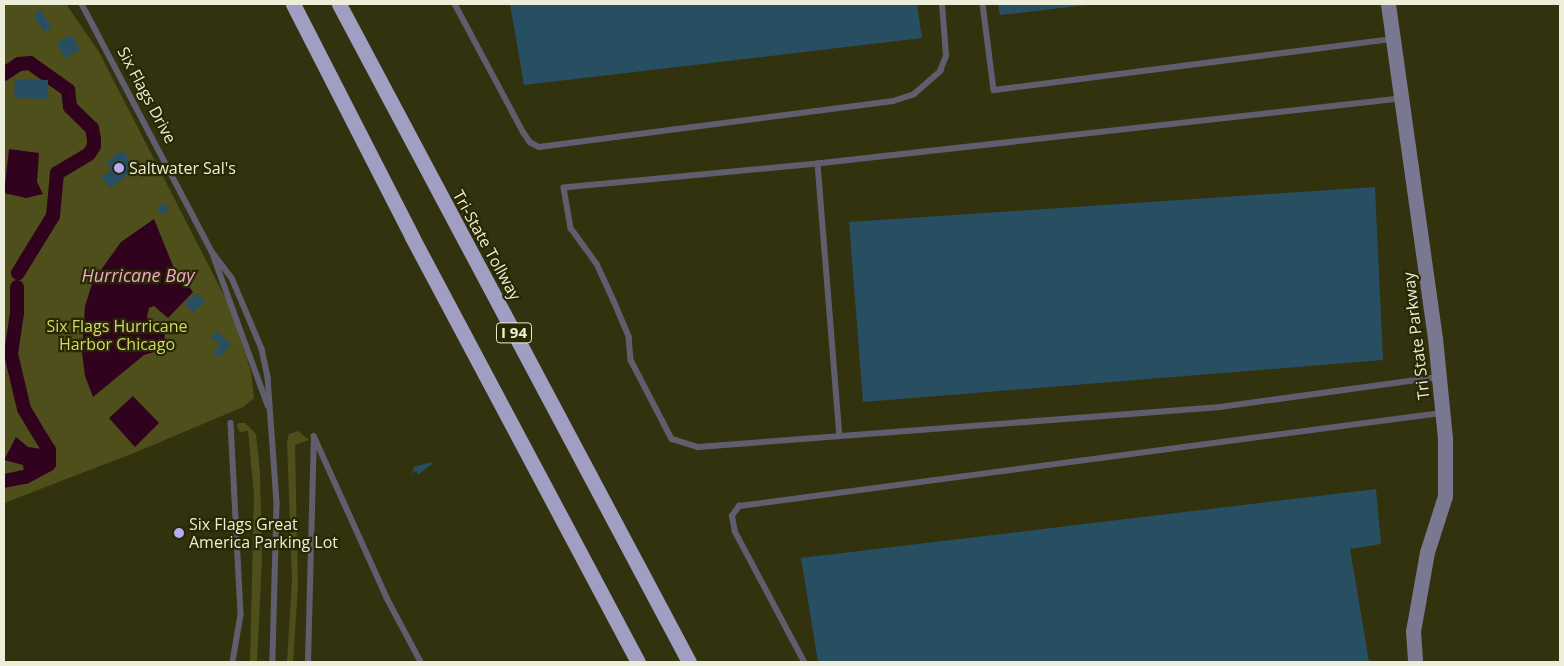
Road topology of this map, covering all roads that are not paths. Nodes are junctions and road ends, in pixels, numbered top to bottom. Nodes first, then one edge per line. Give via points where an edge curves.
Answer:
1 (82, 4) edge
2 (293, 4) edge
3 (339, 4) edge
4 (455, 4) edge
5 (942, 4) edge
6 (983, 4) edge
7 (1388, 4) edge
8 (1393, 39) junction
9 (1402, 98) junction
10 (818, 164) junction
11 (213, 253) junction
12 (1439, 377) junction
13 (269, 407) junction
14 (1442, 413) junction
15 (231, 423) dead end
16 (840, 436) junction
17 (233, 662) edge
18 (272, 662) edge
19 (308, 662) edge
20 (421, 662) edge
21 (638, 662) edge
22 (689, 662) edge
23 (804, 662) edge
24 (1415, 662) edge

1 - 11 lane, Six Flags Drive
2 - 21 highway, I 94 via 412,237
3 - 22 highway, Tri-State Tollway / I 94
4 - 5 lane via 524,133 530,142 539,146 893,101 914,94 940,71 946,56
6 - 8 lane via 994,90
7 - 8 street, Tri State Parkway
8 - 9 street, Tri State Parkway
9 - 10 lane
9 - 12 street, Tri State Parkway
10 - 16 lane
10 - 16 lane via 564,188 572,228 600,272 629,337 631,360 672,439 698,447
11 - 13 lane, Six Flags Drive
11 - 13 lane, Six Flags Drive via 232,278 257,334 268,377
12 - 14 street, Tri State Parkway
12 - 16 lane via 1220,407
13 - 18 lane, Six Flags Drive via 277,504
14 - 23 lane via 739,506 732,516 735,532
14 - 24 street, Tri State Parkway via 1446,496 1427,552 1413,631
15 - 17 lane via 241,615
19 - 20 lane via 314,436 387,598

